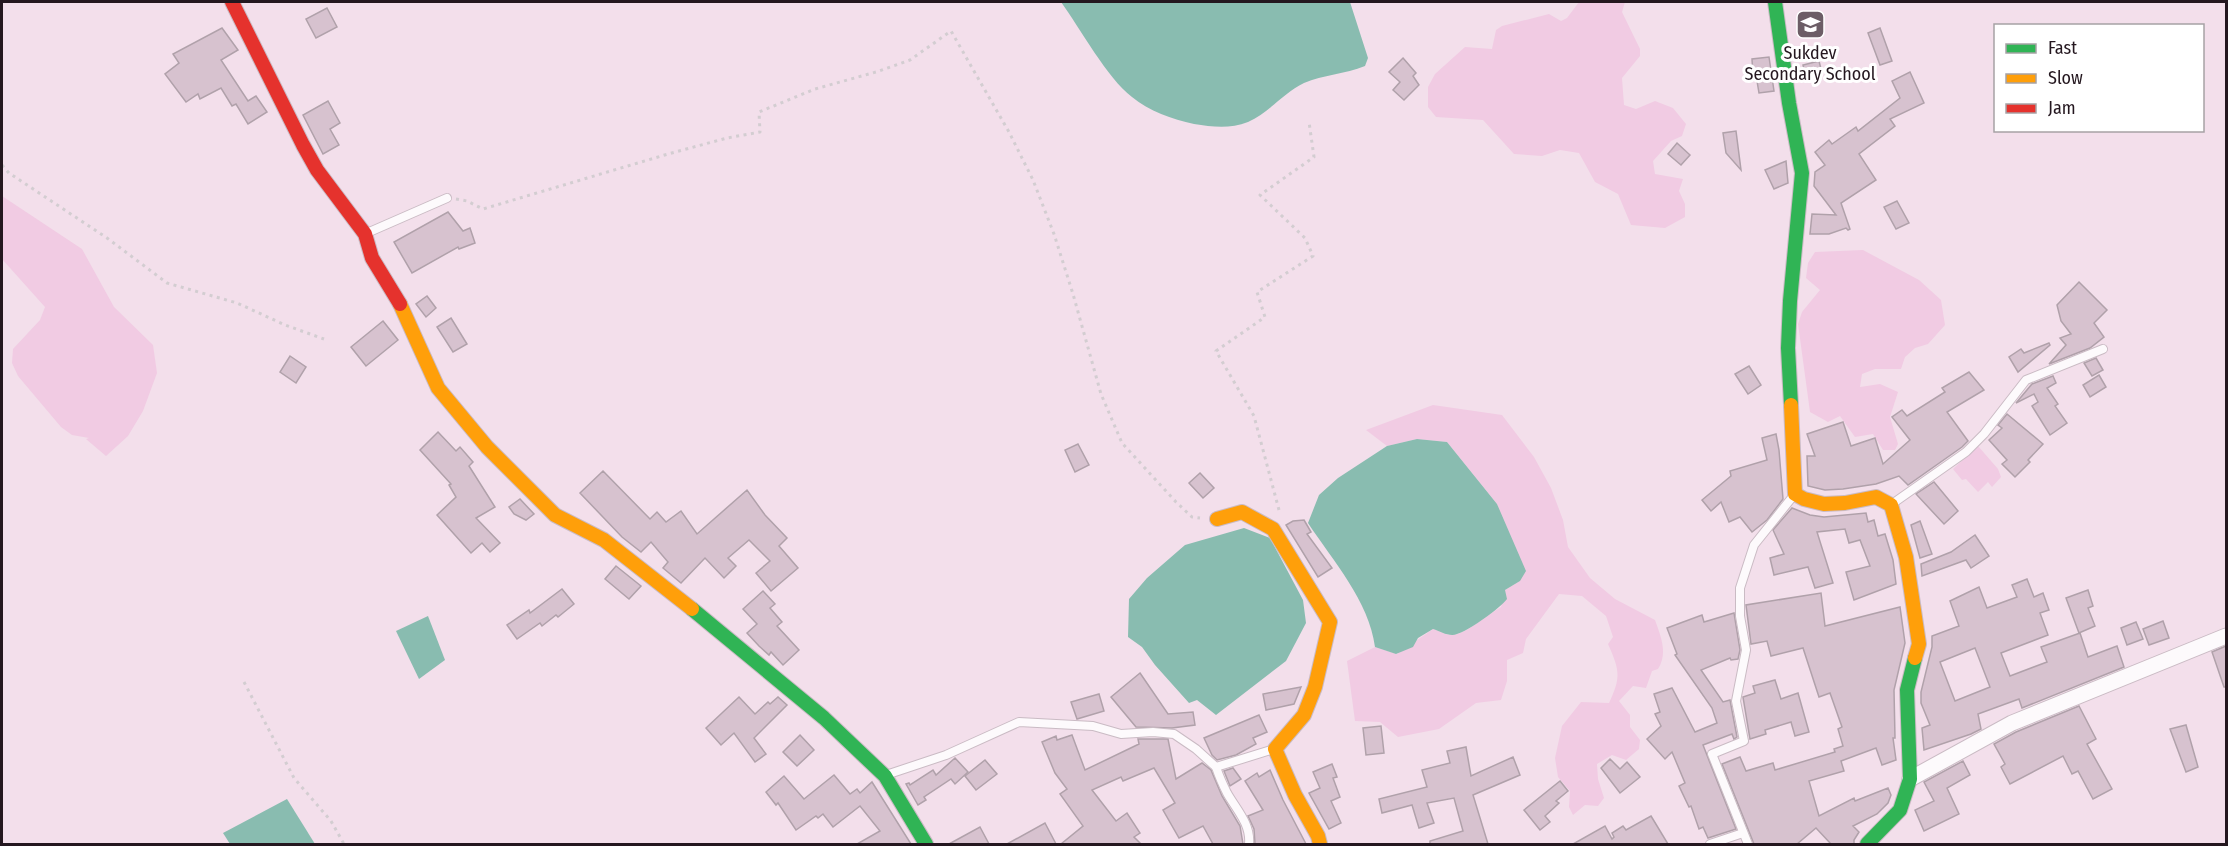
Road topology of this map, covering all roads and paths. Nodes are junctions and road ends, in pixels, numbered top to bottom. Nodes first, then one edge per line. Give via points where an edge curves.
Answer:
1 (232, 2) edge
2 (1775, 2) edge
3 (1310, 122) dead end
4 (2, 165) edge
5 (447, 198) joint
6 (365, 234) junction
7 (324, 339) dead end
8 (2103, 350) dead end
9 (1795, 494) junction
10 (1891, 505) junction
11 (1217, 519) joint
12 (1273, 530) junction
13 (2226, 636) edge
14 (244, 682) dead end
15 (1275, 749) junction
16 (1216, 767) junction
17 (885, 776) junction
18 (1910, 779) junction
19 (1743, 833) junction
20 (344, 844) edge
21 (926, 844) edge
22 (1249, 844) edge
23 (1320, 844) edge
24 (1710, 844) edge
25 (1748, 844) edge
26 (1867, 844) edge

1 - 6 street via 317,170
2 - 9 street via 1803,173 1788,348
3 - 12 path via 1314,157 1260,195 1305,238 1313,256 1257,292 1265,317 1216,351 1254,416 1279,511
4 - 7 path via 167,283 237,303
5 - 6 lane
5 - 11 path via 483,209 668,154 760,132 759,112 814,89 910,60 951,31 1033,180 1070,284 1101,394 1122,443 1192,517
6 - 17 street via 372,258 406,314 438,388 487,447 555,515 604,540 707,621 824,718
8 - 10 lane via 2026,380 1966,452
9 - 10 street via 1806,501 1829,503 1876,497
9 - 19 lane via 1754,545 1740,588 1746,650 1736,701 1744,741 1712,754
10 - 18 street via 1906,557 1919,644 1907,690
11 - 12 street via 1242,512
12 - 15 street via 1330,621 1318,676 1304,715
13 - 18 street via 2012,723
14 - 20 path via 294,778 331,821
15 - 16 lane
15 - 23 street
16 - 17 lane via 1174,734 1121,734 1093,726 1019,722 946,755
16 - 22 lane via 1228,795 1240,810
17 - 21 street
18 - 26 street via 1900,810
19 - 24 lane
19 - 25 lane

